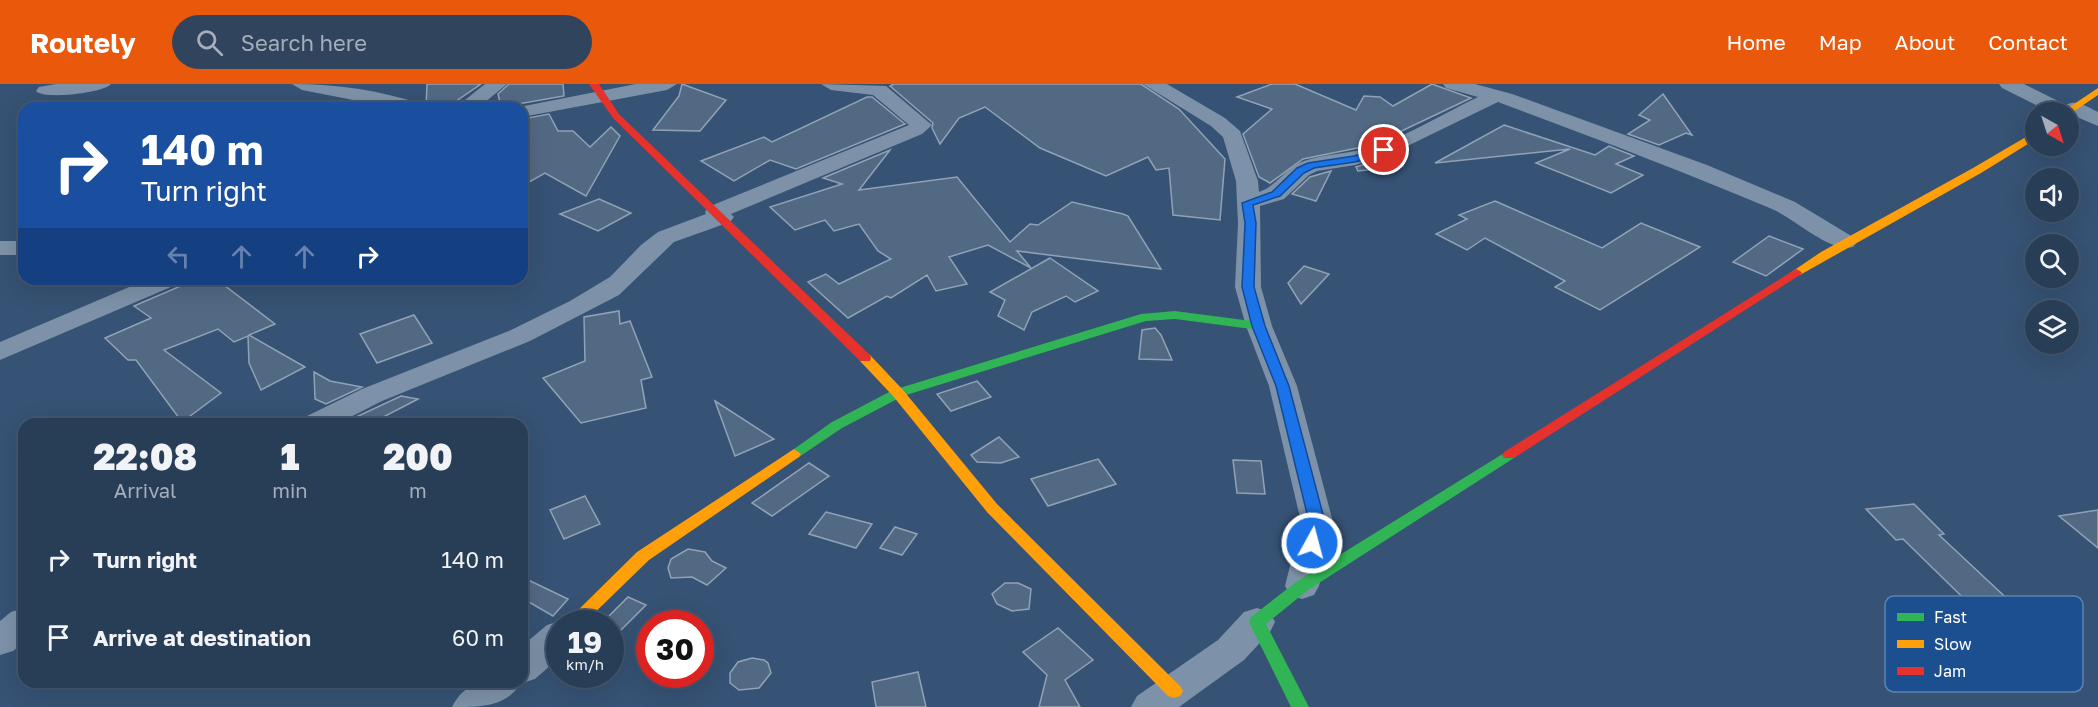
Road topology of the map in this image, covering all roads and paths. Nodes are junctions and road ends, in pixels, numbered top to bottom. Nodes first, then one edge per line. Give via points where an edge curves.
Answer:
1 (101, 84) edge
2 (302, 84) edge
3 (497, 84) edge
4 (667, 84) edge
5 (831, 84) edge
6 (1153, 84) edge
7 (1453, 84) edge
8 (2009, 84) edge
9 (2091, 84) edge
10 (2098, 90) edge
11 (598, 91) edge
12 (46, 92) dead end
13 (1507, 93) edge
14 (395, 102) edge
15 (473, 102) edge
16 (2057, 102) edge
17 (2079, 106) edge
18 (528, 109) edge
19 (2079, 110) edge
20 (2098, 120) edge
21 (2025, 141) edge
22 (1247, 203) junction
23 (719, 214) junction
24 (1845, 242) junction
25 (0, 248) edge
26 (18, 248) edge
27 (155, 285) edge
28 (1259, 326) junction
29 (0, 352) edge
30 (898, 393) junction
31 (327, 418) edge
32 (1302, 586) junction
33 (587, 610) edge
34 (1257, 622) junction
35 (18, 627) edge
36 (0, 641) edge
37 (546, 647) edge
38 (528, 663) edge
39 (495, 688) edge
40 (1162, 699) edge
41 (471, 707) edge
42 (1300, 707) edge

1 - 12 street
2 - 14 street
3 - 15 street
4 - 11 street
5 - 23 street via 879,90 922,125
6 - 22 street via 1233,135 1247,181
7 - 13 street
8 - 16 street
9 - 10 street
10 - 17 street
11 - 18 street
11 - 23 street via 616,116
13 - 22 street via 1384,150 1300,170 1276,194
13 - 24 street via 1787,207
19 - 20 street
21 - 24 street via 1989,165
22 - 28 street via 1248,287
23 - 30 street
23 - 31 street via 668,236 645,252 626,275 599,296 503,345 450,362
24 - 32 street
25 - 26 street
27 - 29 street
28 - 30 street via 1175,315 1145,317
28 - 32 street via 1282,386 1317,522
30 - 33 street via 837,425 643,556
30 - 40 street via 992,508
32 - 34 street
34 - 40 street via 1231,650
34 - 42 street
35 - 36 street
37 - 38 street
39 - 41 street

